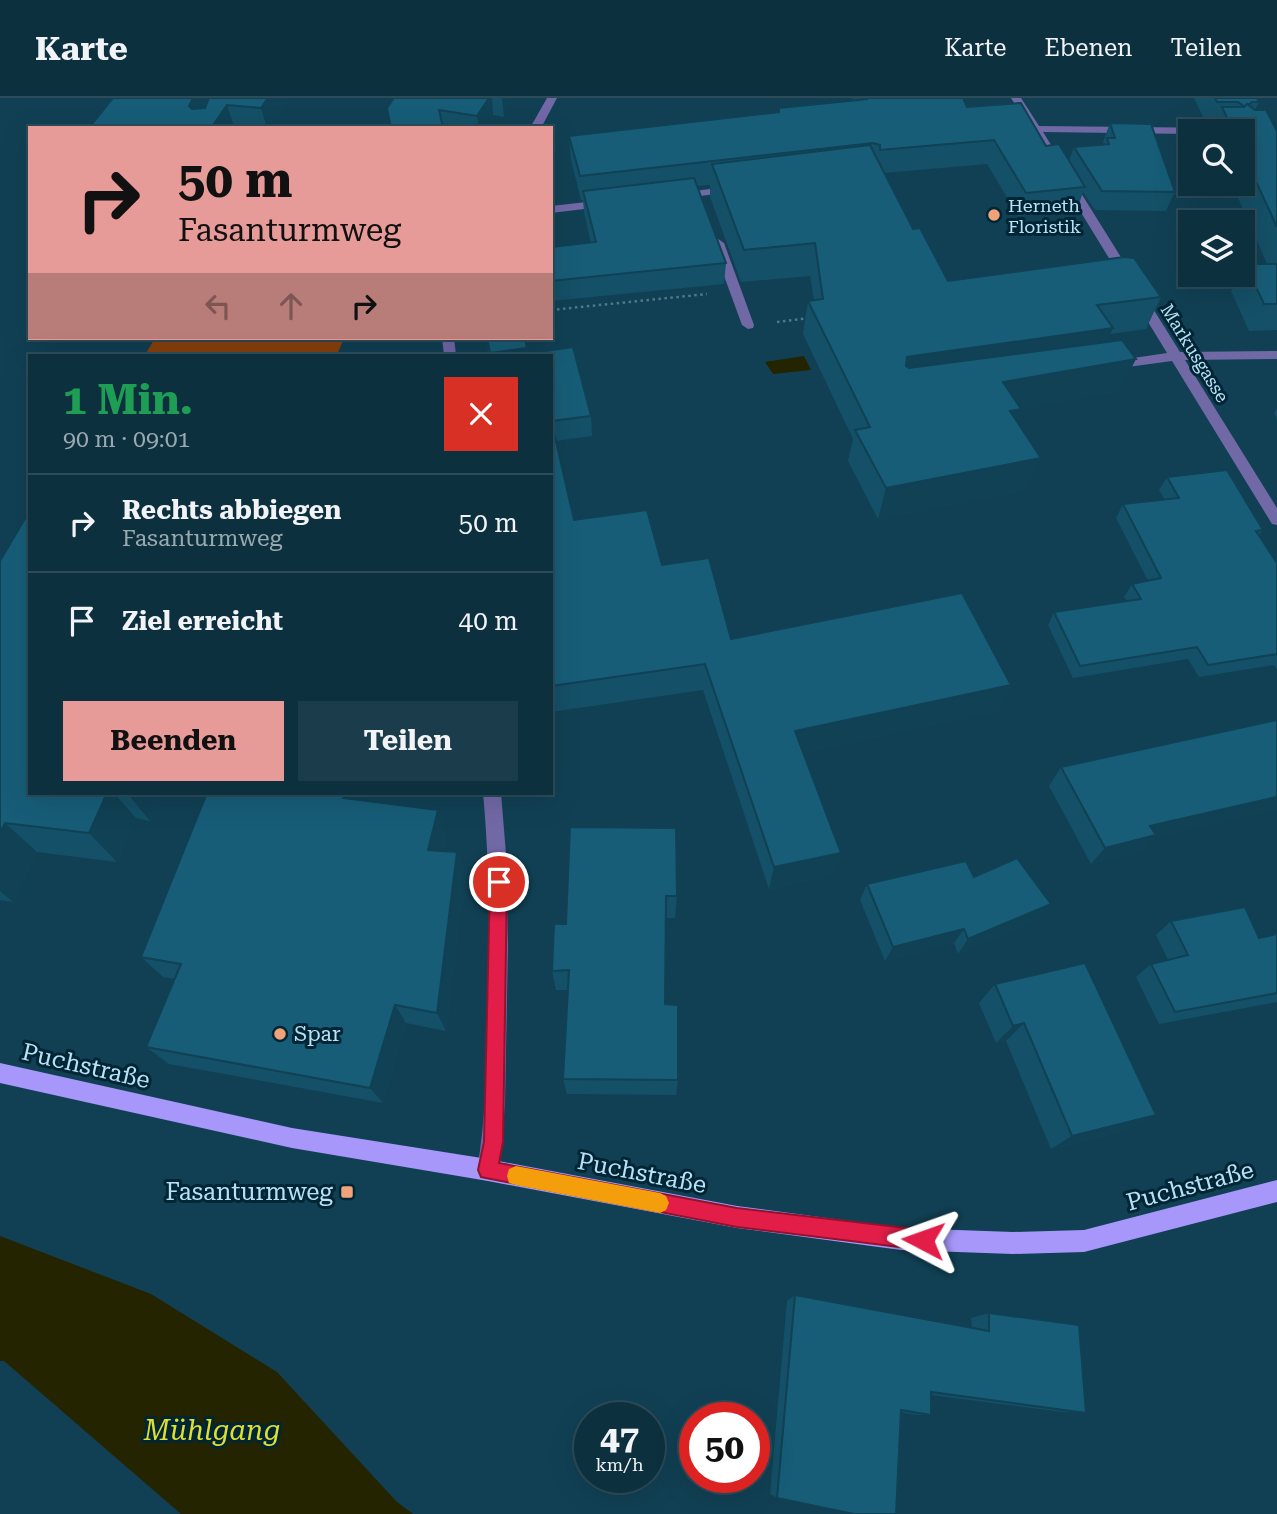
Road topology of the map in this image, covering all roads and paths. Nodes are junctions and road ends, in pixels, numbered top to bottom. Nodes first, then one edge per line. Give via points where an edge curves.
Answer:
1 (552, 98) edge
2 (1016, 98) edge
3 (536, 126) edge
4 (1035, 129) junction
5 (1178, 130) edge
6 (752, 187) edge
7 (659, 198) edge
8 (619, 203) edge
9 (553, 210) edge
10 (712, 226) edge
11 (736, 291) junction
12 (553, 310) edge
13 (814, 317) edge
14 (748, 325) joint
15 (1277, 355) edge
16 (1175, 356) junction
17 (1094, 368) edge
18 (1277, 520) edge
19 (492, 795) edge
20 (0, 1073) edge
21 (488, 1170) junction
22 (1277, 1191) edge

1 - 3 street
2 - 4 street, Markusgasse
4 - 5 street
4 - 16 street, Markusgasse
6 - 7 street via 702,199
8 - 9 street
10 - 11 street
11 - 12 path
11 - 14 street
13 - 14 path
15 - 16 street
16 - 17 street
16 - 18 street, Markusgasse
19 - 21 street via 499,857 498,993
20 - 21 main road, Puchstraße via 280,1136
21 - 22 main road, Puchstraße via 737,1217 901,1239 1013,1244 1084,1241

